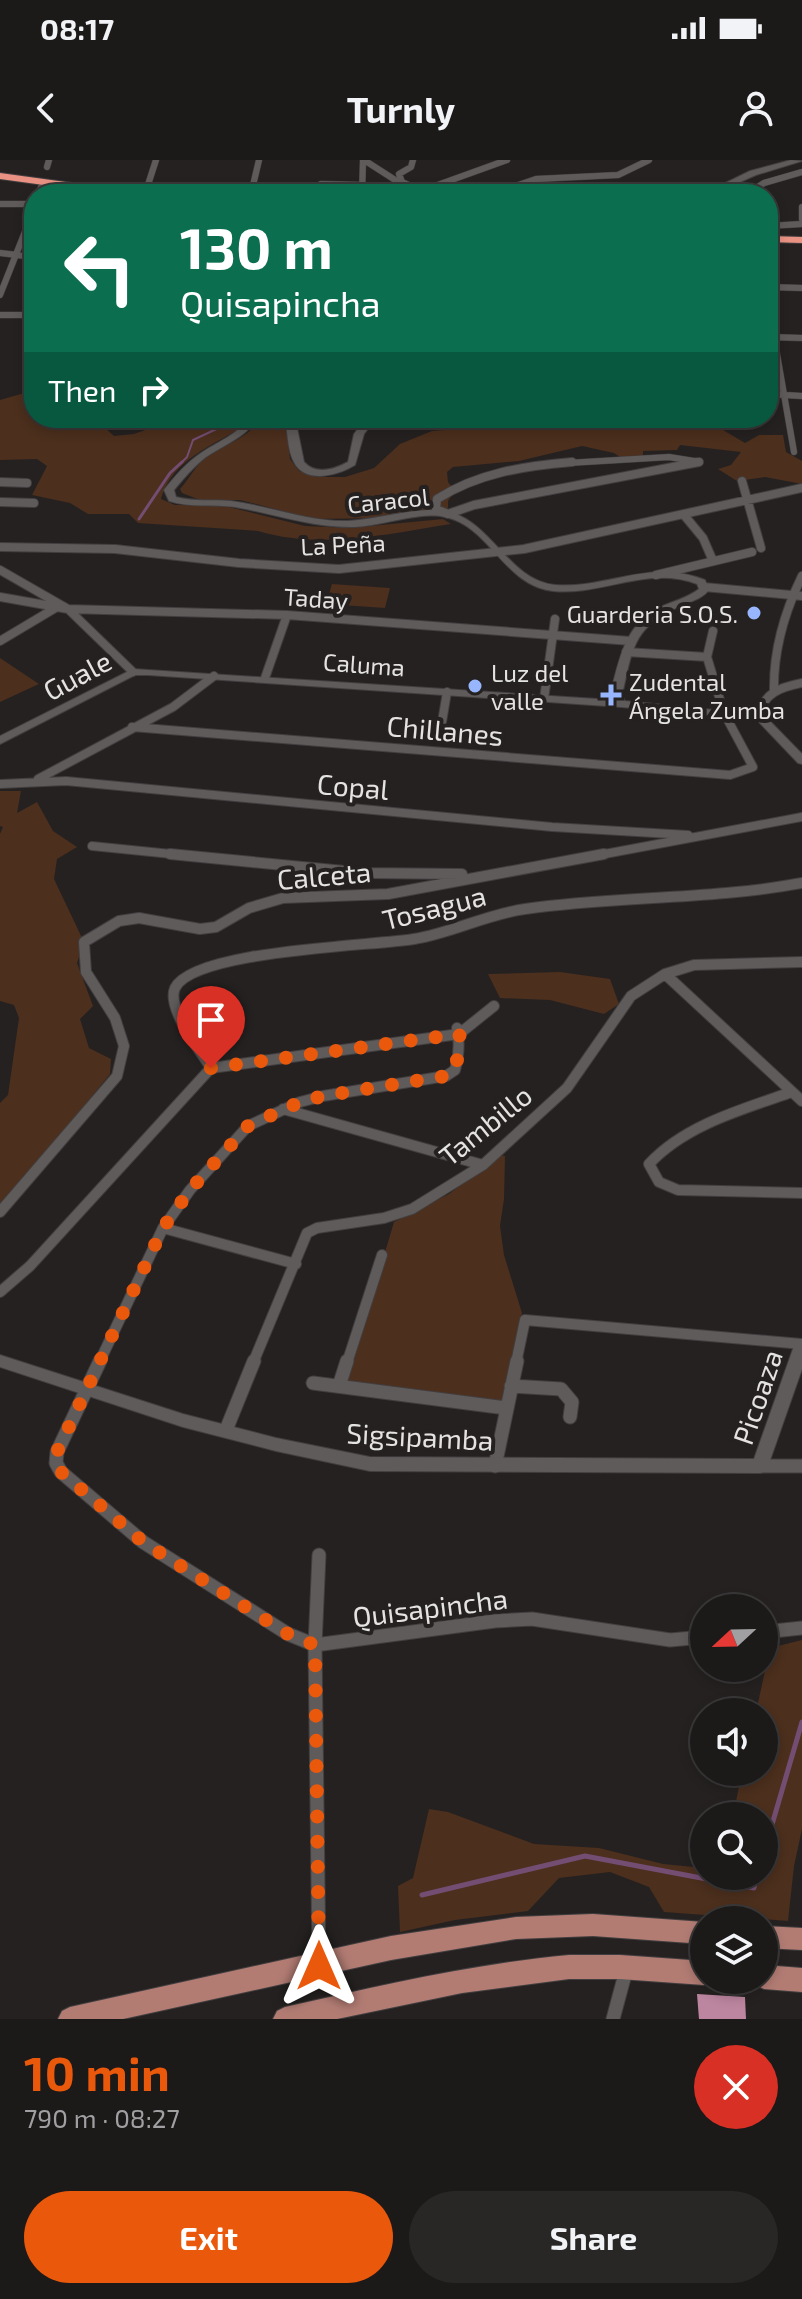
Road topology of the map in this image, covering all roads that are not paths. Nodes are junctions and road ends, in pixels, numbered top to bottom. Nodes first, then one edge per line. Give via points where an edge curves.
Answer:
1 (156, 160) edge
2 (259, 160) edge
3 (364, 160) edge
4 (413, 160) edge
5 (507, 160) edge
6 (649, 160) edge
7 (799, 160) edge
8 (802, 172) edge
9 (0, 178) edge
10 (399, 183) joint
11 (49, 184) edge
12 (148, 184) edge
13 (254, 184) edge
14 (363, 184) edge
15 (440, 184) edge
16 (521, 184) edge
17 (729, 184) edge
18 (762, 184) edge
19 (24, 185) edge
20 (0, 204) edge
21 (24, 205) edge
22 (802, 207) edge
23 (800, 223) edge
24 (778, 225) edge
25 (802, 232) edge
26 (24, 233) edge
27 (778, 239) edge
28 (802, 240) edge
29 (802, 246) edge
30 (778, 248) edge
31 (0, 253) edge
32 (16, 255) junction
33 (24, 256) edge
34 (778, 287) edge
35 (802, 288) edge
36 (0, 295) edge
37 (0, 315) edge
38 (24, 315) edge
39 (778, 337) edge
40 (802, 338) edge
41 (778, 374) edge
42 (778, 395) edge
43 (782, 395) junction
44 (802, 396) edge
45 (247, 428) edge
46 (292, 428) edge
47 (364, 428) edge
48 (794, 452) dead end
49 (742, 481) dead end
50 (0, 482) edge
51 (27, 483) dead end
52 (802, 488) edge
53 (747, 500) junction
54 (0, 502) edge
55 (34, 503) dead end
56 (448, 514) junction
57 (684, 515) junction
58 (0, 547) edge
59 (761, 548) dead end
60 (497, 550) junction
61 (752, 552) dead end
62 (713, 561) junction
63 (0, 570) edge
64 (654, 575) junction
65 (802, 576) edge
66 (704, 587) junction
67 (792, 595) junction
68 (802, 596) edge
69 (0, 597) edge
70 (57, 607) junction
71 (68, 609) junction
72 (287, 615) junction
73 (555, 619) dead end
74 (713, 631) dead end
75 (553, 636) junction
76 (0, 641) edge
77 (628, 647) junction
78 (707, 657) junction
79 (133, 672) junction
80 (214, 676) junction
81 (265, 678) junction
82 (802, 683) edge
83 (447, 692) junction
84 (774, 692) junction
85 (544, 699) junction
86 (621, 704) junction
87 (724, 713) junction
88 (760, 717) junction
89 (132, 727) junction
90 (440, 734) dead end
91 (0, 741) edge
92 (802, 761) edge
93 (37, 780) junction
94 (0, 784) edge
95 (802, 817) edge
96 (702, 836) junction
97 (92, 846) dead end
98 (504, 872) junction
99 (802, 883) edge
100 (802, 962) edge
101 (665, 974) junction
102 (494, 1006) dead end
103 (458, 1031) junction
104 (211, 1068) junction
105 (792, 1092) junction
106 (802, 1101) edge
107 (283, 1109) junction
108 (483, 1165) junction
109 (802, 1193) edge
110 (0, 1212) edge
111 (163, 1228) junction
112 (382, 1255) dead end
113 (296, 1264) junction
114 (0, 1292) edge
115 (802, 1345) edge
116 (0, 1361) edge
117 (313, 1383) dead end
118 (339, 1386) junction
119 (511, 1386) junction
120 (86, 1392) junction
121 (506, 1408) junction
122 (570, 1417) dead end
123 (226, 1430) junction
124 (495, 1466) junction
125 (760, 1466) junction
126 (802, 1466) edge
127 (319, 1555) dead end
128 (802, 1628) edge
129 (778, 1631) edge
130 (690, 1638) edge
131 (315, 1645) junction
132 (690, 1932) edge
133 (778, 1938) edge
134 (802, 1939) edge
135 (319, 1966) junction
136 (627, 1967) junction
137 (690, 1972) edge
138 (778, 1978) edge
139 (802, 1980) edge
140 (70, 2019) edge
141 (285, 2019) edge
142 (613, 2019) edge

1 - 12 street
2 - 13 street
3 - 10 street
3 - 14 street
4 - 10 street via 399,174
5 - 15 street
6 - 16 street via 618,175
7 - 17 street
8 - 18 street
9 - 11 highway
9 - 19 highway
20 - 21 street
22 - 23 street
23 - 24 street
23 - 25 street
26 - 32 street
27 - 28 highway
29 - 30 highway
31 - 32 street
32 - 33 street
32 - 36 street
34 - 35 street
37 - 38 street
39 - 40 street
41 - 43 street
42 - 43 street
43 - 44 street
43 - 48 street
45 - 56 street, Caracol via 184,471 169,490 172,499 232,504 324,525
46 - 47 street, Caracol via 300,465 322,472 352,463
49 - 53 street
50 - 51 street
52 - 53 street, La Peña
53 - 57 street, La Peña
53 - 59 street
54 - 55 street
56 - 56 street via 474,505 700,462 610,459 484,476 437,499 436,509
56 - 60 street, Caracol
57 - 60 street, La Peña
57 - 62 street
58 - 60 street, La Peña via 115,549 317,569
60 - 64 street, Caracol via 534,583 552,588
61 - 62 street, Caracol
62 - 64 street, Caracol
63 - 71 street
64 - 66 street via 690,577
65 - 67 street
66 - 67 street
66 - 77 street via 699,595 649,615
67 - 68 street
67 - 84 street via 781,629
69 - 70 street, Taday
70 - 71 street, Taday
70 - 76 street
71 - 72 street, Taday
71 - 79 street
72 - 75 street, Taday
72 - 81 street
73 - 75 street
74 - 78 street
75 - 77 street, Taday
75 - 85 street
77 - 78 street
77 - 86 street via 616,695
78 - 87 street
79 - 80 street, Caluma
79 - 91 street, Guale
80 - 81 street, Caluma
80 - 89 street via 158,716
81 - 83 street, Caluma
82 - 84 street
83 - 85 street, Caluma
83 - 90 street
84 - 88 street via 761,707
85 - 86 street, Caluma
86 - 87 street, Caluma
87 - 88 street, Caluma
87 - 89 street, Chillanes via 753,767 743,773
88 - 92 street
89 - 93 street
93 - 94 street, Copal
93 - 96 street, Copal
95 - 96 street, Calceta
96 - 98 street, Calceta
97 - 98 street via 379,874
98 - 110 street, Calceta via 363,897 283,898 249,908 216,927 139,918 119,921 84,942 86,972 115,1018 124,1046 117,1076
99 - 104 street, Tosagua via 749,893 522,909 416,939 282,951 209,968 182,979 174,990 173,1006
100 - 101 street, Tambillo via 694,965
101 - 105 street
101 - 108 street, Tambillo via 631,996 567,1088
102 - 103 street
103 - 104 street
103 - 107 street, Quisapincha via 455,1070 446,1076 323,1096
104 - 114 street via 30,1266
105 - 106 street
105 - 109 street via 669,1144 649,1164 661,1184 678,1190
107 - 108 street
107 - 111 street, Quisapincha via 248,1126
108 - 113 street, Tambillo via 412,1209 307,1233
111 - 113 street
111 - 120 street, Quisapincha
112 - 118 street
113 - 123 street, Tambillo
115 - 119 street via 525,1320
115 - 125 street, Picoaza
116 - 120 street, Sigsipamba
117 - 118 street
118 - 121 street
119 - 121 street
119 - 122 street via 561,1389 572,1402
120 - 123 street, Sigsipamba
120 - 131 street, Quisapincha via 57,1452 61,1472 143,1542 288,1634
121 - 124 street
123 - 124 street, Sigsipamba via 370,1464
124 - 125 street, Sigsipamba
125 - 126 street, Sigsipamba
127 - 131 street
128 - 129 street
130 - 131 street, Quisapincha via 670,1640 532,1619
131 - 135 street
132 - 135 main road via 593,1925 516,1928 391,1948
133 - 134 main road
135 - 140 main road
136 - 137 main road
136 - 141 main road via 572,1967 441,1984
136 - 142 street
138 - 139 main road

